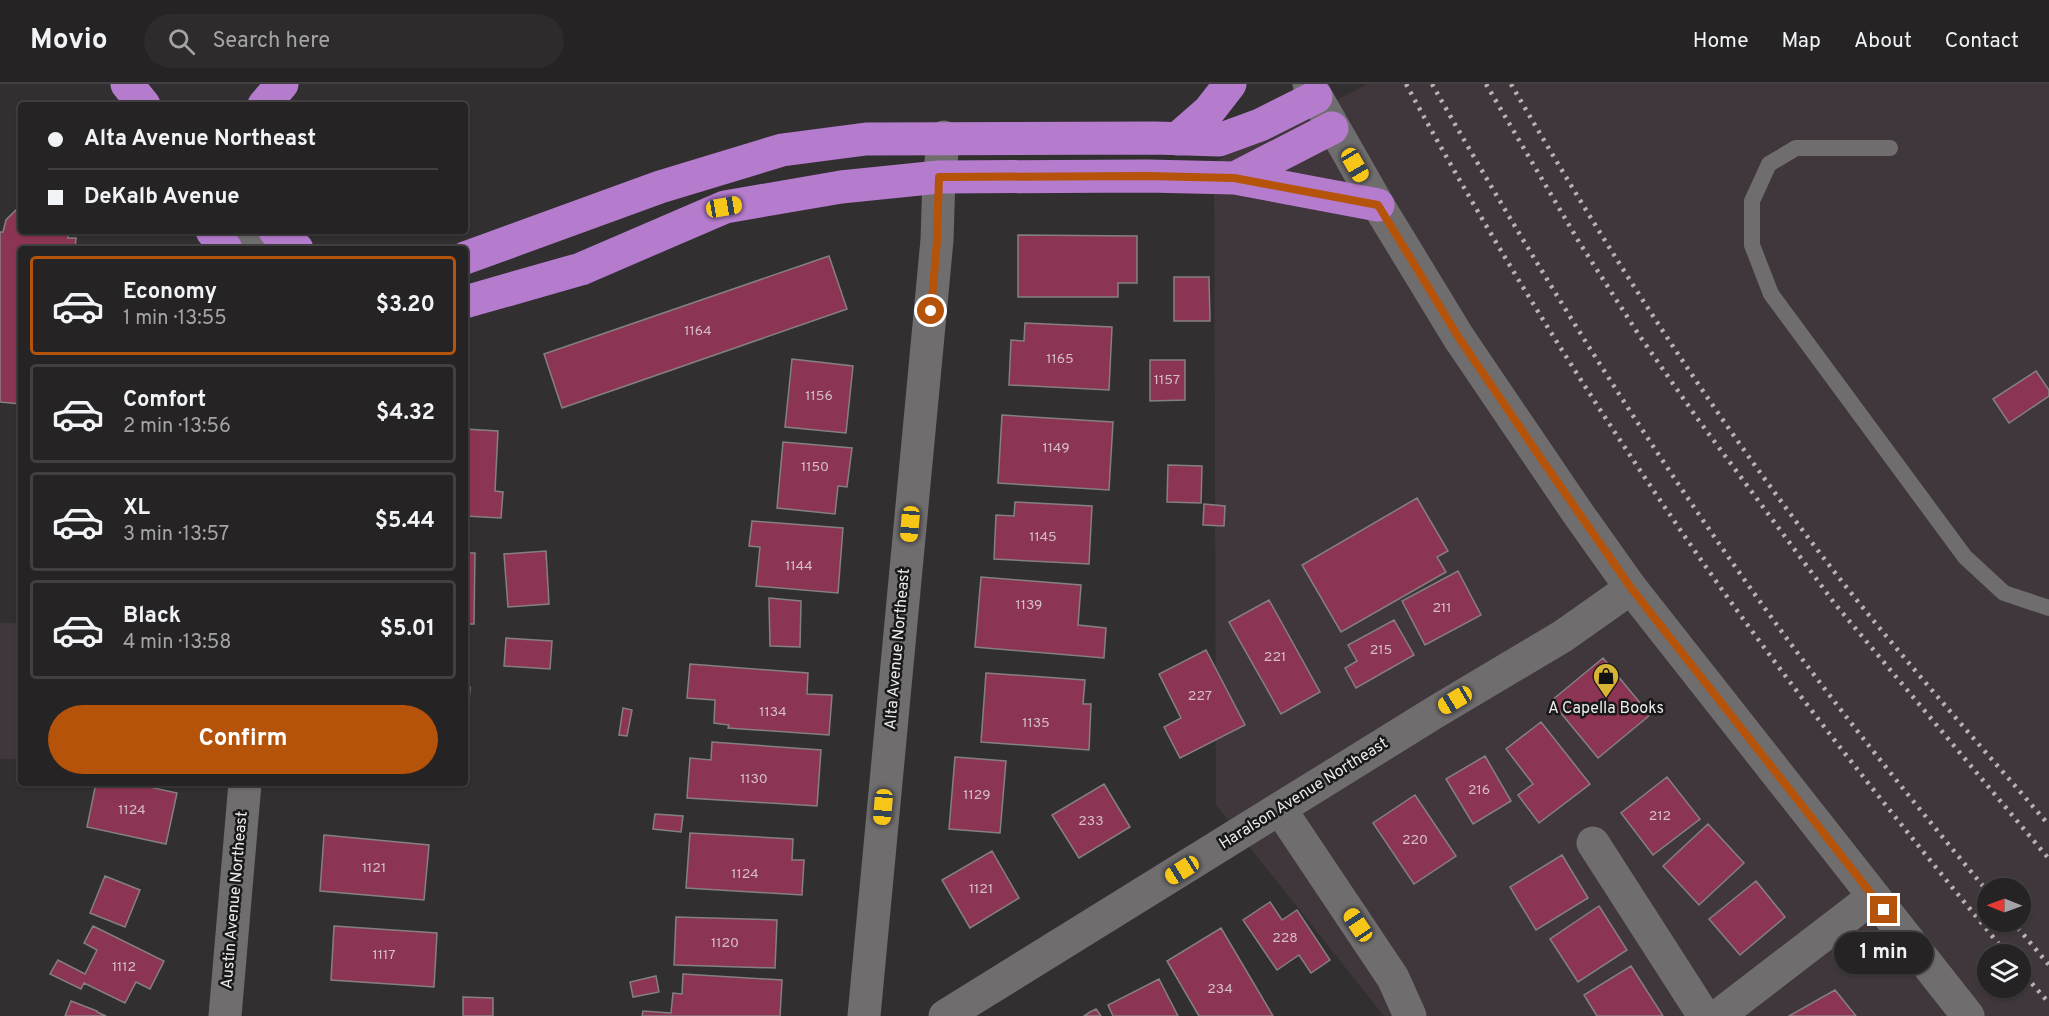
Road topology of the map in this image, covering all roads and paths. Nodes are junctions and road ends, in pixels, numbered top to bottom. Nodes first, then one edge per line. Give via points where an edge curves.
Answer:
1 (127, 84) edge
2 (282, 84) edge
3 (1230, 84) edge
4 (1312, 91) edge
5 (142, 102) edge
6 (267, 102) edge
7 (1332, 128) junction
8 (944, 138) junction
9 (1177, 139) junction
10 (1890, 148) dead end
11 (939, 177) junction
12 (1234, 178) junction
13 (1378, 205) junction
14 (214, 234) edge
15 (279, 234) edge
16 (224, 246) edge
17 (293, 246) edge
18 (468, 257) edge
19 (468, 301) edge
20 (1631, 588) junction
21 (2049, 608) edge
22 (245, 786) edge
23 (1280, 809) junction
24 (1593, 843) dead end
25 (1873, 897) junction
26 (225, 1016) edge
27 (864, 1016) edge
28 (945, 1016) edge
29 (1410, 1016) edge
30 (1704, 1016) edge
31 (1718, 1016) edge
32 (1968, 1016) edge

1 - 5 highway
2 - 6 highway
3 - 9 highway via 1209,111
4 - 7 street
4 - 9 highway via 1260,125 1219,140
7 - 12 highway
7 - 13 street
8 - 9 highway
8 - 11 street, Alta Avenue Northeast
8 - 18 highway via 866,138 782,150 660,187
10 - 21 lane via 1796,148 1769,164 1752,201 1752,246 1771,294 1965,556 2004,592
11 - 12 highway
11 - 19 highway via 841,187 724,207 581,269
11 - 27 street, Alta Avenue Northeast via 937,240
12 - 13 highway
13 - 20 street via 1459,338
14 - 16 highway
15 - 17 highway
20 - 23 street, Haralson Avenue Northeast via 1563,636
20 - 25 street
22 - 26 street, Austin Avenue Northeast
23 - 28 street, Haralson Avenue Northeast
23 - 29 street via 1394,978
24 - 30 street
25 - 31 street
25 - 32 street

